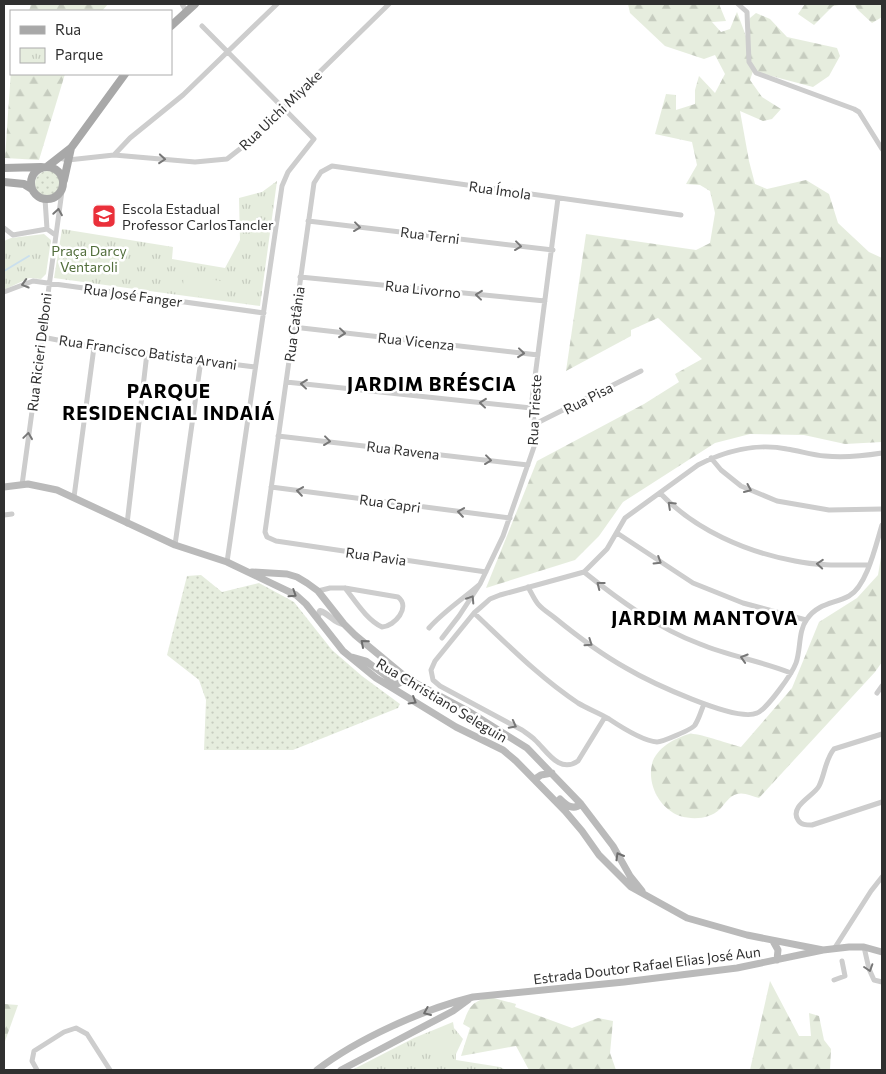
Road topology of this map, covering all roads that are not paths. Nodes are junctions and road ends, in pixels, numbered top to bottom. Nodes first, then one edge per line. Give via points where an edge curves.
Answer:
1 (182, 4) edge
2 (195, 4) edge
3 (277, 4) edge
4 (389, 4) edge
5 (738, 4) edge
6 (186, 11) junction
7 (172, 25) edge
8 (202, 26) dead end
9 (227, 51) junction
10 (124, 75) edge
11 (284, 108) junction
12 (71, 148) junction
13 (882, 149) edge
14 (114, 155) junction
15 (59, 158) junction
16 (68, 160) junction
17 (45, 167) junction
18 (4, 168) edge
19 (321, 172) joint
20 (63, 180) junction
21 (4, 182) edge
22 (32, 189) junction
23 (62, 191) junction
24 (558, 198) junction
25 (45, 199) junction
26 (681, 215) dead end
27 (308, 221) junction
28 (4, 228) edge
29 (47, 229) junction
30 (54, 234) junction
31 (552, 250) junction
32 (300, 277) junction
33 (48, 284) junction
34 (4, 292) edge
35 (545, 301) junction
36 (264, 313) junction
37 (294, 327) junction
38 (42, 337) junction
39 (94, 347) junction
40 (147, 353) junction
41 (538, 355) junction
42 (201, 360) junction
43 (255, 367) junction
44 (641, 371) dead end
45 (286, 382) junction
46 (531, 408) junction
47 (535, 424) junction
48 (278, 436) junction
49 (882, 453) edge
50 (711, 458) junction
51 (528, 464) junction
52 (22, 484) junction
53 (4, 487) edge
54 (271, 487) junction
55 (660, 493) junction
56 (74, 497) junction
57 (882, 509) edge
58 (12, 514) dead end
59 (4, 515) edge
60 (510, 518) junction
61 (127, 524) junction
62 (882, 525) edge
63 (617, 533) junction
64 (267, 537) joint
65 (174, 545) junction
66 (227, 562) junction
67 (868, 566) junction
68 (249, 572) junction
69 (486, 572) junction
70 (584, 572) junction
71 (480, 584) junction
72 (528, 587) junction
73 (345, 588) junction
74 (318, 591) junction
75 (360, 591) junction
76 (358, 605) junction
77 (474, 613) junction
78 (317, 618) junction
79 (806, 620) junction
80 (344, 624) junction
81 (429, 628) dead end
82 (442, 638) dead end
83 (350, 656) junction
84 (790, 673) junction
85 (408, 679) junction
86 (882, 686) edge
87 (877, 693) dead end
88 (704, 704) junction
89 (605, 717) junction
90 (882, 734) edge
91 (552, 773) junction
92 (535, 779) junction
93 (551, 796) junction
94 (882, 802) edge
95 (580, 804) junction
96 (882, 877) edge
97 (646, 897) junction
98 (773, 941) junction
99 (864, 947) junction
100 (834, 949) junction
101 (823, 950) junction
102 (882, 952) edge
103 (777, 960) junction
104 (842, 961) dead end
105 (834, 980) dead end
106 (882, 982) edge
107 (473, 997) junction
108 (37, 1070) edge
109 (110, 1070) edge
110 (317, 1070) edge
111 (341, 1070) edge

1 - 6 street
2 - 6 main road
3 - 9 street
4 - 11 street, Rua Uichi Miyake
5 - 13 street via 747,12 749,62 756,73 859,112
6 - 7 main road
8 - 9 street
9 - 11 street
9 - 14 street via 183,95
10 - 12 main road
14 -> 11 street, Rua Uichi Miyake via 195,162 227,159
11 - 36 street via 314,140 288,172 282,186
12 - 15 main road
12 - 16 main road
14 - 16 street, Rua Uichi Miyake
15 - 16 street, Rua Uichi Miyake
15 - 17 main road
16 - 20 main road
17 - 18 main road
17 - 20 main road via 58,171
17 - 22 main road via 38,169 32,178
19 - 24 street, Rua Ímola via 332,166
19 - 27 street, Rua Catânia via 314,183
20 - 23 main road
21 - 22 main road via 24,184
22 - 25 main road
23 - 25 main road via 54,198
30 -> 23 street, Rua Ricieri Delboni
24 - 26 street, Rua Ímola
24 - 31 street, Rua Trieste
25 - 29 street
27 -> 31 street, Rua Terni
27 - 32 street, Rua Catânia
28 - 29 street via 13,234
29 - 30 street
30 - 33 street, Rua Ricieri Delboni
31 - 35 street, Rua Trieste
35 -> 32 street, Rua Livorno
32 - 37 street, Rua Catânia
33 -> 34 street, Rua José Fanger via 33,281
33 - 36 street, Rua José Fanger
33 - 38 street, Rua Ricieri Delboni
35 - 41 street, Rua Trieste
36 - 43 street
37 -> 41 street, Rua Vicenza
37 - 45 street, Rua Catânia
38 - 39 street, Rua Francisco Batista Arvani
52 -> 38 street, Rua Ricieri Delboni
39 - 40 street, Rua Francisco Batista Arvani
39 - 56 street
40 - 42 street, Rua Francisco Batista Arvani
40 - 61 street
41 - 46 street, Rua Trieste
42 - 43 street, Rua Francisco Batista Arvani
42 - 65 street
43 - 66 street
44 - 47 street, Rua Pisa
46 -> 45 street
45 - 48 street, Rua Catânia
46 - 47 street, Rua Trieste
47 - 51 street, Rua Trieste via 535,444
48 -> 51 street, Rua Ravena
48 - 54 street, Rua Catânia
49 - 50 street via 843,457 756,447
50 - 55 street
50 -> 57 street via 741,486 777,501 829,510
51 - 60 street, Rua Trieste
52 - 53 main road, Rua Christiano Seleguin
52 - 56 main road, Rua Christiano Seleguin via 41,486
60 -> 54 street, Rua Capri
54 - 64 street, Rua Catânia
55 - 63 street via 625,518
67 -> 55 street via 796,562 738,544 674,508
56 - 61 main road, Rua Christiano Seleguin
58 - 59 street
60 - 69 street, Rua Trieste
61 - 65 main road, Rua Christiano Seleguin
62 - 67 street
63 - 70 street via 607,549
63 -> 79 street via 693,583 744,603
64 - 69 street, Rua Pavia via 298,545
65 - 66 main road, Rua Christiano Seleguin
66 - 68 main road, Rua Christiano Seleguin
67 - 79 street via 858,588 850,595 827,603
68 - 74 main road via 287,574
68 -> 78 main road, Rua Christiano Seleguin via 296,595
69 - 71 street, Rua Trieste
70 - 72 street
84 -> 70 street via 699,644 669,630 619,600
71 - 81 street, Rua Trieste via 440,615
82 -> 71 street, Rua Trieste
72 - 77 street via 490,599
72 -> 88 street via 538,604 596,649 627,669
73 - 74 street
73 - 75 street
73 - 76 street
74 - 80 main road
75 - 76 street
75 - 76 street via 398,597 404,605 391,624 382,628
77 - 89 street via 544,677 579,703
77 -> 89 street via 435,661 431,670 433,680 440,686 522,730 558,764 565,766 578,761
78 - 80 street via 320,611 338,624
78 - 83 main road, Rua Christiano Seleguin
79 - 84 street via 796,664
85 -> 80 main road
83 - 85 main road via 366,661 397,684
83 -> 92 main road, Rua Christiano Seleguin via 386,685 456,727 503,750
84 - 88 street via 765,708 757,713 740,714
85 - 91 main road via 509,735
86 - 87 street
88 - 89 street via 695,727 658,742
90 - 94 street via 834,749 816,791 804,800 796,814 804,825 812,826
91 - 92 main road
91 - 95 main road
92 - 93 main road, Rua Christiano Seleguin
93 - 95 main road via 559,797 572,808
93 - 97 main road, Rua Christiano Seleguin via 604,861 630,887
97 -> 95 main road via 613,846
96 - 100 street
97 - 98 main road, Rua Christiano Seleguin via 687,918
98 - 101 main road, Rua Christiano Seleguin
98 - 103 main road via 778,950
99 - 100 main road, Estrada Doutor Rafael Elias José Aun
99 - 102 main road, Estrada Doutor Rafael Elias José Aun
99 -> 106 street via 870,973 874,980
100 - 101 main road, Estrada Doutor Rafael Elias José Aun
101 - 103 main road, Estrada Doutor Rafael Elias José Aun
103 - 107 main road, Estrada Doutor Rafael Elias José Aun via 624,982
104 - 105 street via 845,976
107 -> 110 main road, Estrada Doutor Rafael Elias José Aun via 449,1003 360,1042
107 - 111 main road, Estrada Doutor Rafael Elias José Aun via 453,1011
108 - 109 street via 32,1061 34,1051 76,1028 87,1034

